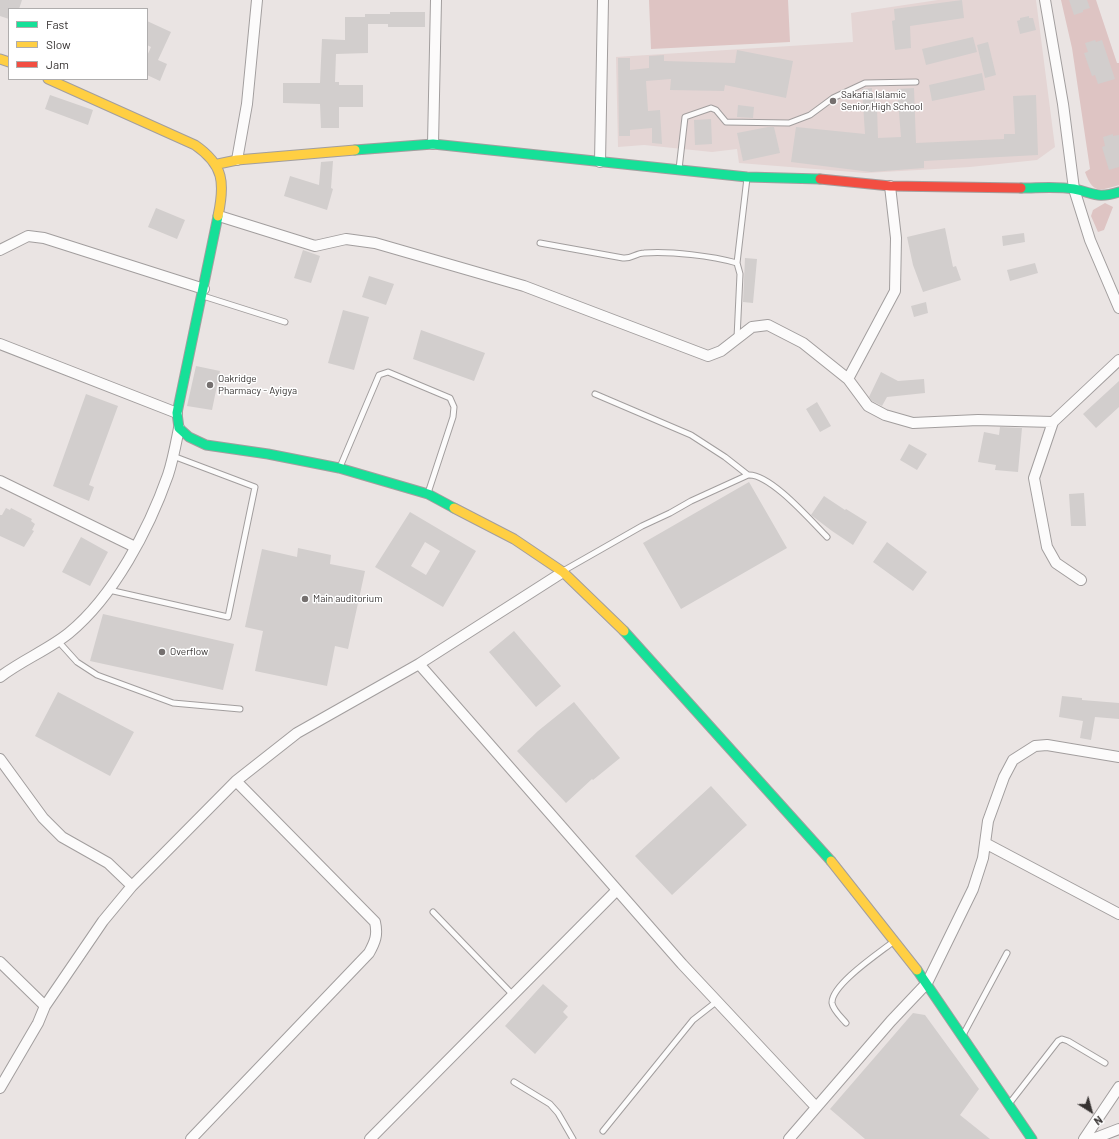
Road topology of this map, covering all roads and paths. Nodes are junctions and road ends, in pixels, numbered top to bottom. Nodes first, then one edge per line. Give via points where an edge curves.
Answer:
1 (257, 0) edge
2 (436, 0) edge
3 (603, 0) edge
4 (1045, 0) edge
5 (50, 80) edge
6 (916, 82) dead end
7 (433, 144) junction
8 (237, 160) junction
9 (600, 162) junction
10 (218, 164) junction
11 (679, 170) junction
12 (747, 177) junction
13 (890, 186) junction
14 (1074, 189) junction
15 (1119, 192) edge
16 (219, 216) junction
17 (540, 243) dead end
18 (0, 250) edge
19 (737, 263) junction
20 (203, 292) junction
21 (1119, 308) edge
22 (285, 322) dead end
23 (737, 338) junction
24 (0, 344) edge
25 (1119, 360) edge
26 (848, 380) junction
27 (595, 394) dead end
28 (177, 413) junction
29 (1053, 422) junction
30 (179, 428) junction
31 (172, 456) junction
32 (339, 468) junction
33 (748, 475) junction
34 (0, 481) edge
35 (428, 494) junction
36 (827, 537) dead end
37 (135, 547) junction
38 (563, 572) junction
39 (1081, 580) dead end
40 (109, 590) junction
41 (58, 641) junction
42 (419, 664) junction
43 (0, 676) edge
44 (240, 709) dead end
45 (1119, 757) edge
46 (0, 759) edge
47 (236, 780) junction
48 (986, 843) junction
49 (132, 886) junction
50 (617, 890) junction
51 (433, 912) dead end
52 (1119, 914) edge
53 (895, 940) junction
54 (1008, 953) dead end
55 (0, 962) edge
56 (927, 983) junction
57 (513, 995) junction
58 (716, 1002) junction
59 (45, 1006) junction
60 (846, 1023) dead end
61 (963, 1036) junction
62 (1105, 1063) dead end
63 (514, 1082) dead end
64 (1119, 1087) edge
65 (0, 1088) edge
66 (1008, 1105) junction
67 (816, 1107) junction
68 (1119, 1128) edge
69 (603, 1131) dead end
70 (191, 1139) edge
71 (370, 1139) edge
72 (573, 1139) edge
73 (789, 1139) edge
74 (1032, 1139) edge
75 (1084, 1139) edge
76 (1093, 1139) edge

1 - 8 street via 247,104
2 - 7 street
3 - 9 street
4 - 14 street via 1063,104
5 - 10 street via 195,145 207,152
6 - 11 lane via 865,83 833,98 810,115 789,123 726,122 711,108 685,117
7 - 8 street
7 - 9 street
8 - 10 street
9 - 11 street
10 - 16 street via 223,192
11 - 12 street
12 - 13 street
12 - 19 lane
13 - 14 street
13 - 26 street via 896,238 895,291
14 - 15 street via 1094,197 1110,196
14 - 21 street via 1090,240
16 - 20 street
16 - 23 street via 315,246 346,239 375,243 524,286 708,356 721,351
17 - 19 lane via 623,258 644,253 675,252
18 - 20 street via 28,236 44,238
19 - 23 lane via 740,274
20 - 22 lane
20 - 28 street
23 - 26 street via 752,327 768,325 803,343
24 - 28 street
25 - 29 street
26 - 29 street via 868,406 885,415 913,423 978,420
27 - 33 lane via 691,435
28 - 30 street
29 - 39 street via 1034,478 1037,498 1047,547 1056,563
30 - 31 street
30 - 32 street via 189,437 206,445
31 - 37 street via 168,474 148,524
31 - 40 lane via 255,487 228,617
32 - 35 street
32 - 35 lane via 379,375 388,372 450,398 454,407
33 - 36 lane via 763,480 781,491
33 - 38 lane via 642,526
34 - 37 street
35 - 38 street via 514,539
37 - 40 street
38 - 42 street
38 - 53 street via 603,609 732,748 837,868
40 - 41 street via 82,622
41 - 43 street via 16,664
41 - 44 lane via 77,662 97,675 173,703
42 - 47 street via 296,733
42 - 50 street
45 - 48 street via 1047,745 1035,746 1014,760 1004,777 988,821
46 - 49 street via 43,818 62,837 108,863
47 - 49 street
47 - 70 street via 375,922 376,940 369,953
48 - 52 street
48 - 56 street via 973,889
49 - 59 street via 104,921
50 - 57 street
50 - 58 street
51 - 57 lane
53 - 56 street
53 - 60 lane via 835,991 832,998 833,1006
54 - 61 lane
55 - 59 street
56 - 61 street
56 - 67 street
57 - 71 street
58 - 67 street
58 - 69 lane via 694,1020
59 - 65 street via 38,1023
61 - 66 street
62 - 66 lane via 1062,1039
63 - 72 lane via 550,1104
64 - 75 street
66 - 74 street
67 - 73 street
68 - 76 street

